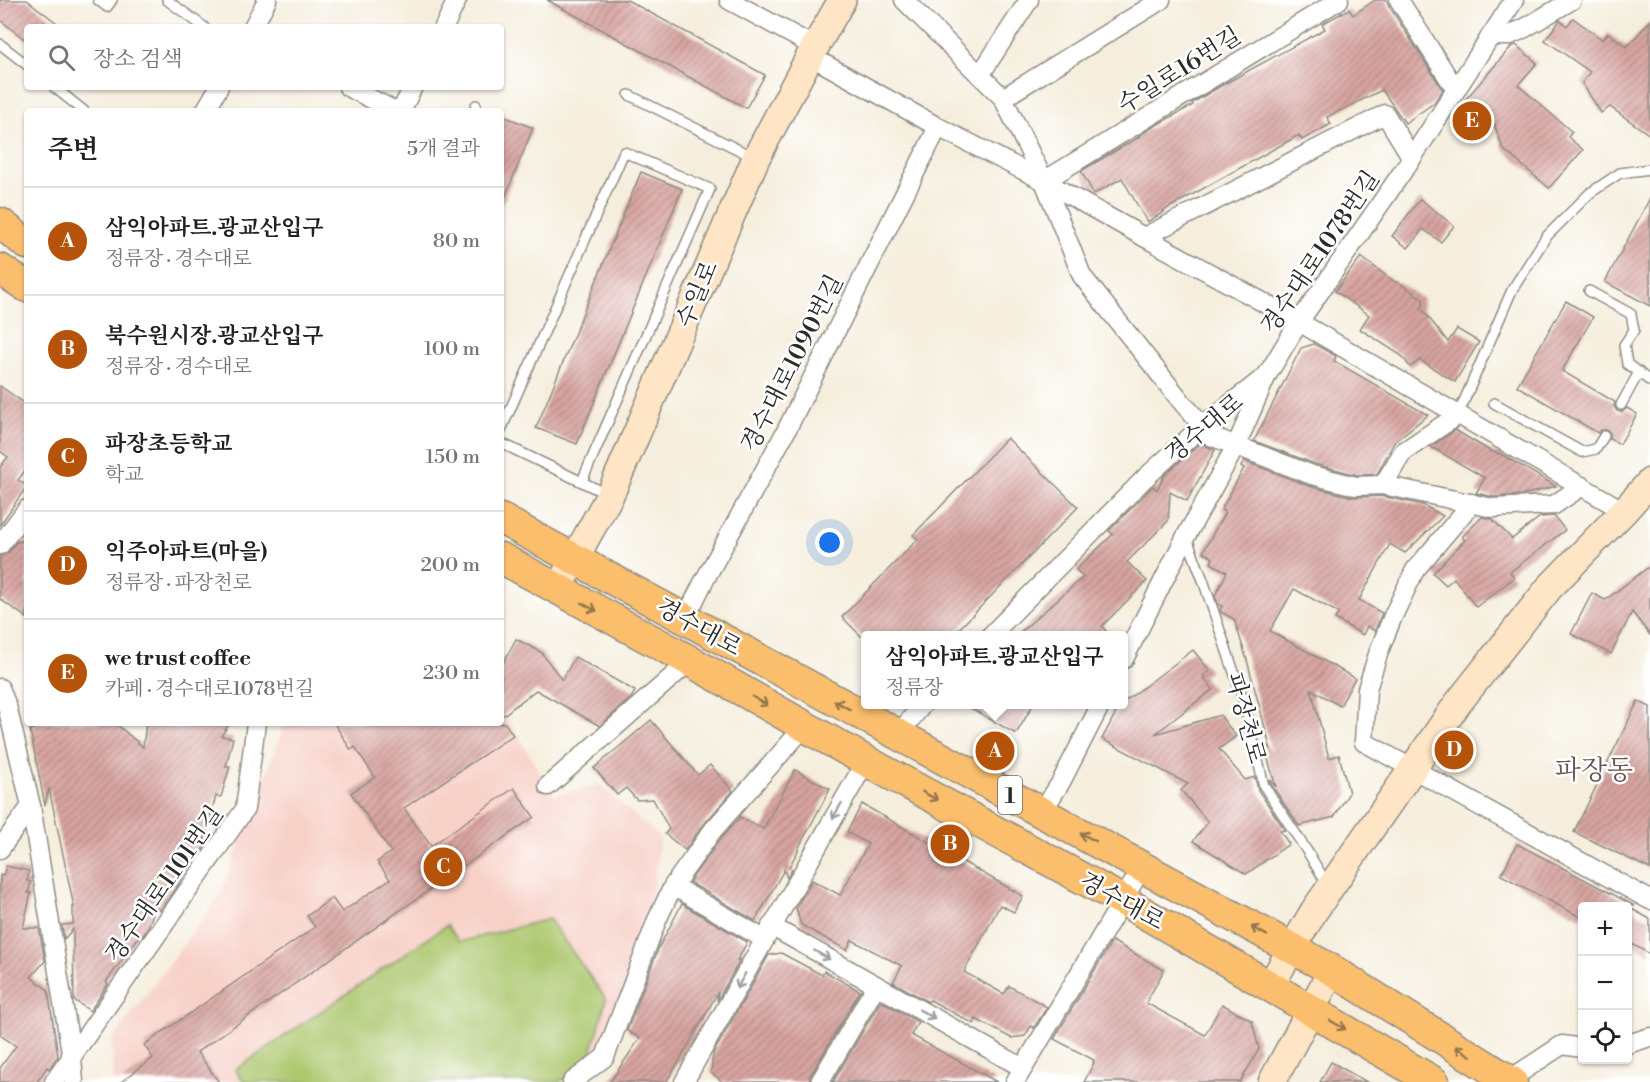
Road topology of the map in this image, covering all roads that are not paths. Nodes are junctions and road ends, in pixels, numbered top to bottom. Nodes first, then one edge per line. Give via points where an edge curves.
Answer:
1 (98, 0) edge
2 (112, 0) edge
3 (167, 0) edge
4 (267, 0) edge
5 (457, 0) edge
6 (729, 0) edge
7 (842, 0) edge
8 (904, 0) edge
9 (1029, 0) edge
10 (1161, 0) edge
11 (1339, 0) edge
12 (1399, 0) edge
13 (1514, 0) edge
14 (1572, 0) edge
15 (200, 24) edge
16 (254, 24) edge
17 (445, 24) edge
18 (1490, 36) junction
19 (0, 44) edge
20 (813, 51) junction
21 (24, 63) edge
22 (980, 75) junction
23 (58, 90) edge
24 (217, 90) edge
25 (354, 90) edge
26 (412, 90) edge
27 (1456, 90) junction
28 (629, 95) dead end
29 (1003, 98) junction
30 (80, 108) edge
31 (208, 108) edge
32 (389, 108) edge
33 (402, 108) edge
34 (938, 127) junction
35 (756, 158) junction
36 (1412, 158) junction
37 (1650, 169) edge
38 (1044, 181) junction
39 (0, 223) edge
40 (1144, 237) junction
41 (24, 242) edge
42 (0, 269) edge
43 (24, 285) edge
44 (1589, 291) dead end
45 (1299, 321) junction
46 (1639, 372) junction
47 (1267, 375) junction
48 (1650, 381) edge
49 (1494, 403) dead end
50 (1621, 405) dead end
51 (1458, 415) junction
52 (504, 423) edge
53 (1202, 426) junction
54 (1604, 436) dead end
55 (504, 444) edge
56 (1236, 446) junction
57 (582, 481) junction
58 (1650, 482) edge
59 (1383, 485) junction
60 (1582, 486) junction
61 (609, 495) junction
62 (1472, 503) junction
63 (1624, 511) junction
64 (24, 516) edge
65 (504, 521) edge
66 (1186, 536) junction
67 (0, 545) edge
68 (573, 559) junction
69 (504, 560) edge
70 (557, 590) junction
71 (685, 619) junction
72 (995, 631) edge
73 (1128, 651) edge
74 (690, 661) junction
75 (0, 688) edge
76 (920, 709) edge
77 (1099, 709) edge
78 (256, 726) edge
79 (805, 726) junction
80 (897, 736) junction
81 (866, 761) junction
82 (1413, 768) junction
83 (548, 786) dead end
84 (32, 806) junction
85 (1042, 812) junction
86 (0, 849) edge
87 (1143, 866) junction
88 (673, 886) junction
89 (1330, 888) junction
90 (1122, 900) junction
91 (1650, 900) edge
92 (768, 933) junction
93 (1292, 949) junction
94 (1332, 970) junction
95 (876, 986) junction
96 (1270, 986) junction
97 (1312, 1010) junction
98 (1650, 1037) edge
99 (1632, 1043) edge
100 (1578, 1047) edge
101 (72, 1058) junction
102 (1019, 1075) edge
103 (689, 1080) edge
104 (1511, 1081) edge
105 (54, 1082) edge
106 (74, 1082) edge
107 (572, 1082) edge
108 (820, 1082) edge
109 (1272, 1082) edge
110 (1434, 1082) edge

1 - 2 lane via 107,7
3 - 15 lane
4 - 16 street
5 - 17 street
6 - 20 street
7 - 20 street, 수일로
8 - 22 street
9 - 22 street
10 - 29 street
11 - 38 street, 수일로16번길
12 - 27 street
13 - 18 street, 경수대로1078번길
14 - 18 street via 1508,36
18 - 27 street, 경수대로1078번길
19 - 21 lane
20 - 34 street
20 - 35 street, 수일로
22 - 29 street
23 - 30 lane
24 - 31 street
25 - 32 street
26 - 33 street
27 - 36 street, 경수대로1078번길
28 - 35 lane
29 - 38 street
34 - 38 street
34 - 71 street, 경수대로1090번길 via 785,433
35 - 61 street, 수일로
36 - 40 street via 1385,114
36 - 45 street, 경수대로1078번길
37 - 51 lane via 1620,172 1590,193 1546,237 1512,290
38 - 40 street
38 - 53 street via 1082,276
39 - 41 main road
40 - 45 street
42 - 43 main road
44 - 46 lane via 1631,314 1634,330 1624,345 1627,364
45 - 47 street, 경수대로1078번길
45 - 51 street
46 - 48 lane
46 - 50 lane
47 - 53 street, 경수대로
47 - 56 street, 경수대로1078번길
49 - 54 lane via 1582,452 1596,449
51 - 59 street via 1403,452
51 - 60 street
52 - 57 lane via 624,152 710,189
53 - 56 street via 1211,436
53 - 72 street, 경수대로 via 1144,478
55 - 57 lane
56 - 59 street via 1356,486
56 - 66 street, 경수대로1078번길
57 - 61 lane
58 - 63 street
59 - 62 street
60 - 62 street via 1554,505 1493,508
60 - 63 street
61 - 68 street, 수일로
62 - 82 street via 1415,570 1389,625 1367,689 1364,742
63 - 82 street via 1549,588 1458,703
64 - 67 street
65 - 68 main road, 경수대로 / 1
66 - 73 street, 경수대로1078번길
66 - 89 lane, 파장천로 via 1244,702 1264,786
68 - 70 street, 수일로
68 - 71 main road, 경수대로 / 1
69 - 70 main road, 경수대로 / 1
70 -> 74 main road, 경수대로 / 1
80 -> 71 main road, 경수대로 / 1
74 -> 79 main road, 경수대로 / 1
74 - 83 street
75 - 84 street
76 - 80 street
77 - 85 street
78 - 101 street, 경수대로1101번길 via 245,809
79 - 81 main road, 경수대로 / 1
79 - 88 street via 713,830
80 - 85 main road, 경수대로 / 1
81 -> 90 main road, 경수대로 / 1
81 -> 92 street
82 - 89 street
82 - 91 street
84 - 86 street
84 - 101 street
87 -> 85 main road, 경수대로 / 1
87 - 90 street
93 -> 87 main road, 경수대로 / 1
88 - 92 street
88 - 107 street via 605,1057
89 - 93 street
90 - 96 main road, 경수대로 / 1
90 - 102 street
92 -> 95 street
92 -> 103 street
93 - 94 main road, 경수대로 / 1
93 - 96 street
94 - 97 street
104 -> 94 main road, 경수대로 / 1
95 -> 102 street
95 - 108 street
96 - 97 main road, 경수대로 / 1
97 - 109 street
97 -> 110 main road, 경수대로 / 1
98 - 99 street
100 - 104 street, 경수대로 via 1562,1045
101 - 105 street, 경수대로1101번길
101 - 106 street

